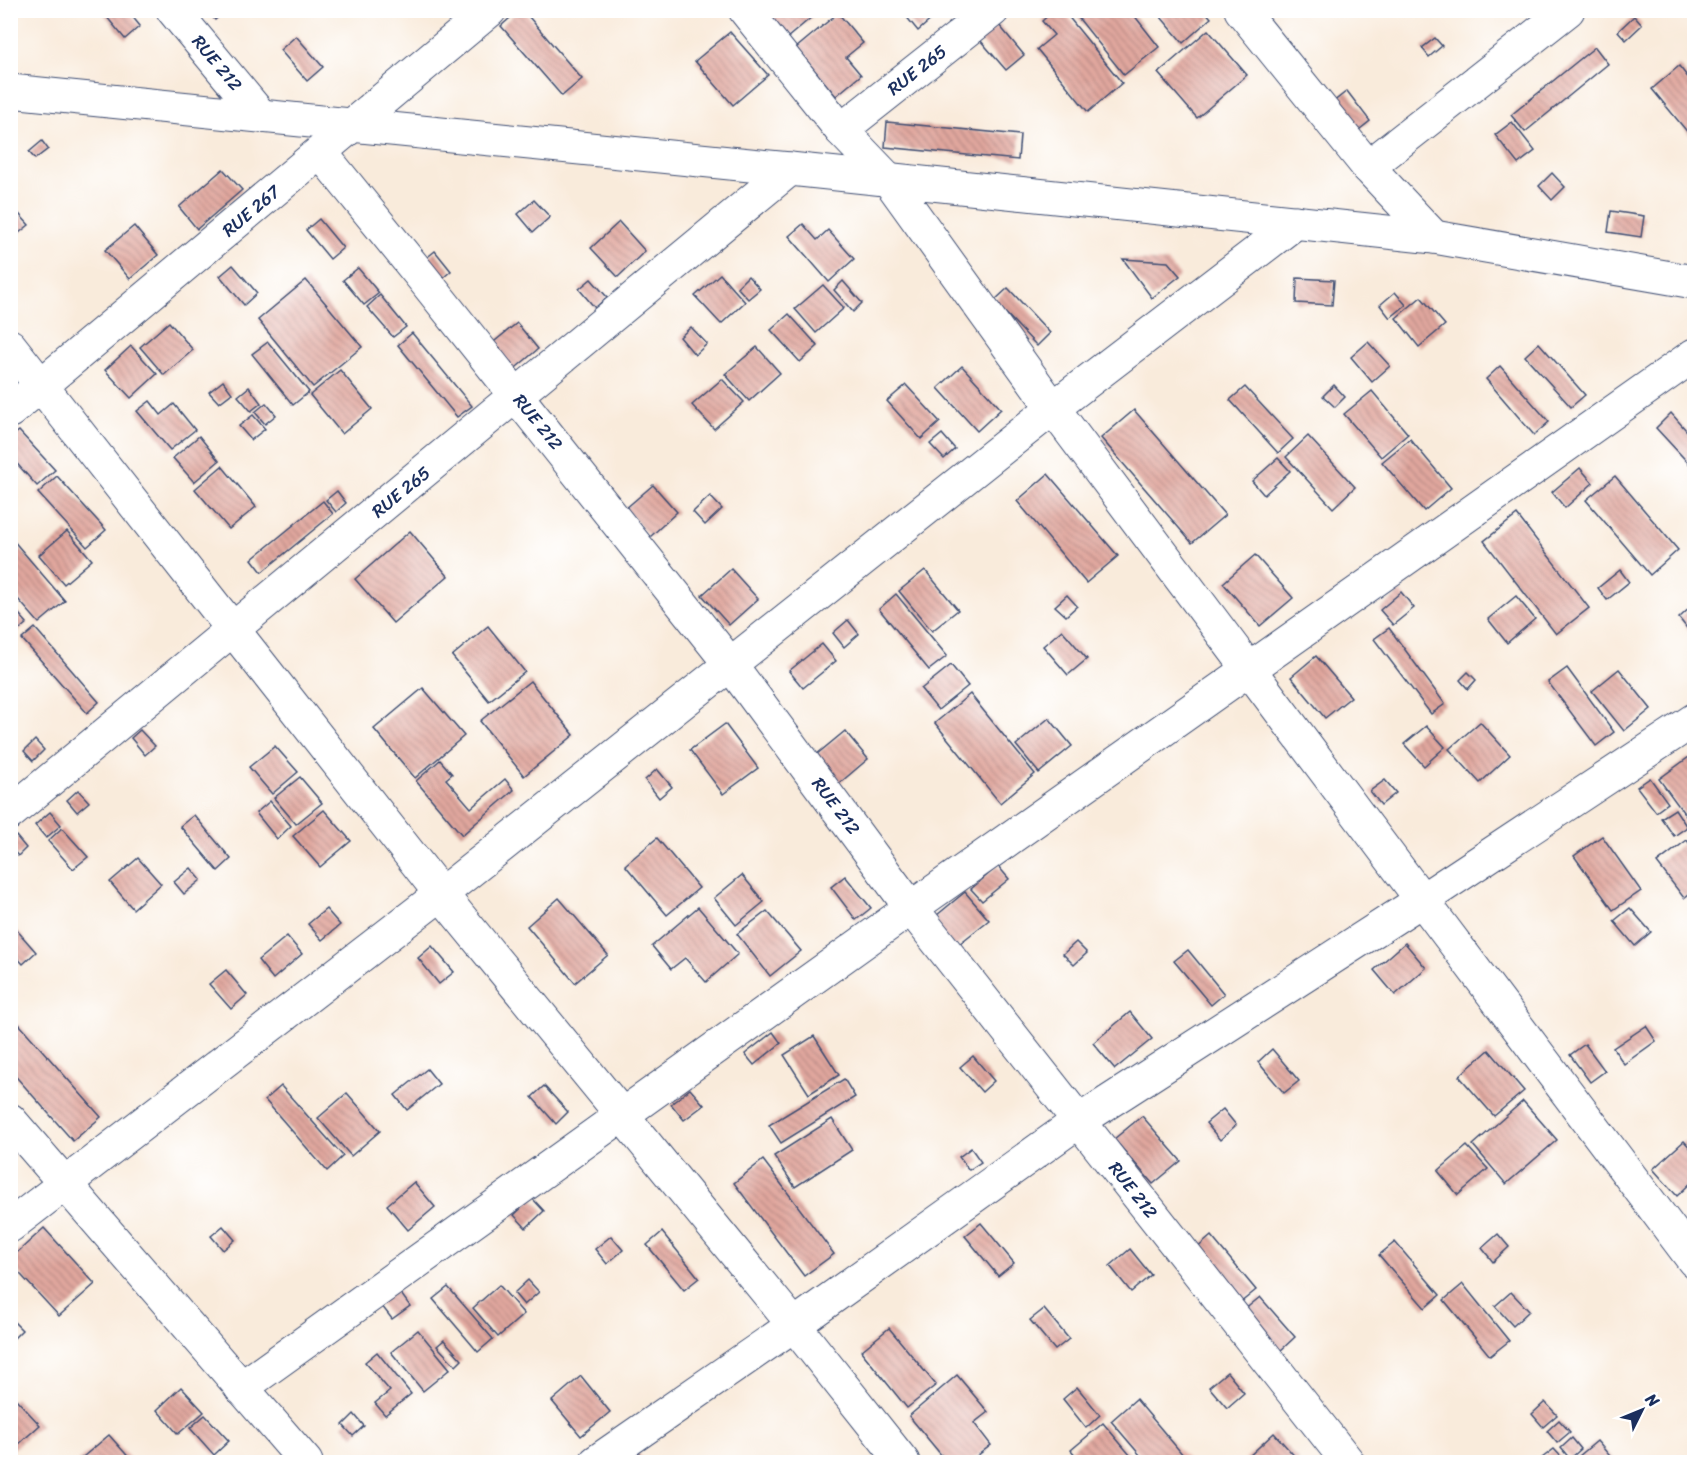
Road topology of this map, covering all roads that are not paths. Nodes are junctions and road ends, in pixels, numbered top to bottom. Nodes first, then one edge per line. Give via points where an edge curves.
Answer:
1 (173, 10) edge
2 (490, 10) edge
3 (745, 10) edge
4 (993, 10) edge
5 (1241, 10) edge
6 (1568, 10) edge
7 (10, 91) edge
8 (261, 116) junction
9 (353, 125) junction
10 (841, 130) junction
11 (321, 153) junction
12 (1368, 167) junction
13 (790, 169) junction
14 (889, 180) junction
15 (1296, 222) junction
16 (1434, 237) junction
17 (1695, 282) edge
18 (10, 346) edge
19 (1695, 355) edge
20 (42, 386) junction
21 (517, 396) junction
22 (1053, 408) junction
23 (10, 411) edge
24 (233, 629) junction
25 (730, 664) junction
26 (1250, 669) junction
27 (1695, 720) edge
28 (10, 813) edge
29 (441, 894) junction
30 (1422, 900) junction
31 (911, 908) junction
32 (623, 1116) junction
33 (10, 1120) edge
34 (1079, 1121) junction
35 (65, 1184) junction
36 (10, 1226) edge
37 (1695, 1261) edge
38 (794, 1325) junction
39 (241, 1388) junction
40 (306, 1462) edge
41 (596, 1462) edge
42 (903, 1462) edge
43 (1348, 1462) edge

1 - 8 street, RUE 212
2 - 9 street, RUE 267
3 - 10 street
4 - 10 street, RUE 265
5 - 12 street
6 - 12 street
7 - 8 street
8 - 9 street
9 - 11 street, RUE 267
9 - 13 street
10 - 14 street
11 - 20 street, RUE 267
11 - 21 street, RUE 212
12 - 16 street
13 - 14 street
13 - 21 street, RUE 265
14 - 15 street
14 - 22 street
15 - 16 street
15 - 22 street
16 - 17 street
18 - 20 street
19 - 26 street
20 - 23 street, RUE 267
20 - 24 street
21 - 24 street, RUE 265
21 - 25 street, RUE 212
22 - 25 street
22 - 26 street
24 - 28 street, RUE 265
24 - 29 street
25 - 29 street
25 - 31 street, RUE 212
26 - 30 street
26 - 31 street
27 - 30 street
29 - 32 street
29 - 35 street
30 - 34 street
30 - 37 street
31 - 32 street
31 - 34 street, RUE 212
32 - 38 street
32 - 39 street
33 - 35 street
34 - 38 street
34 - 43 street, RUE 212
35 - 36 street
35 - 39 street
38 - 41 street
38 - 42 street
39 - 40 street

